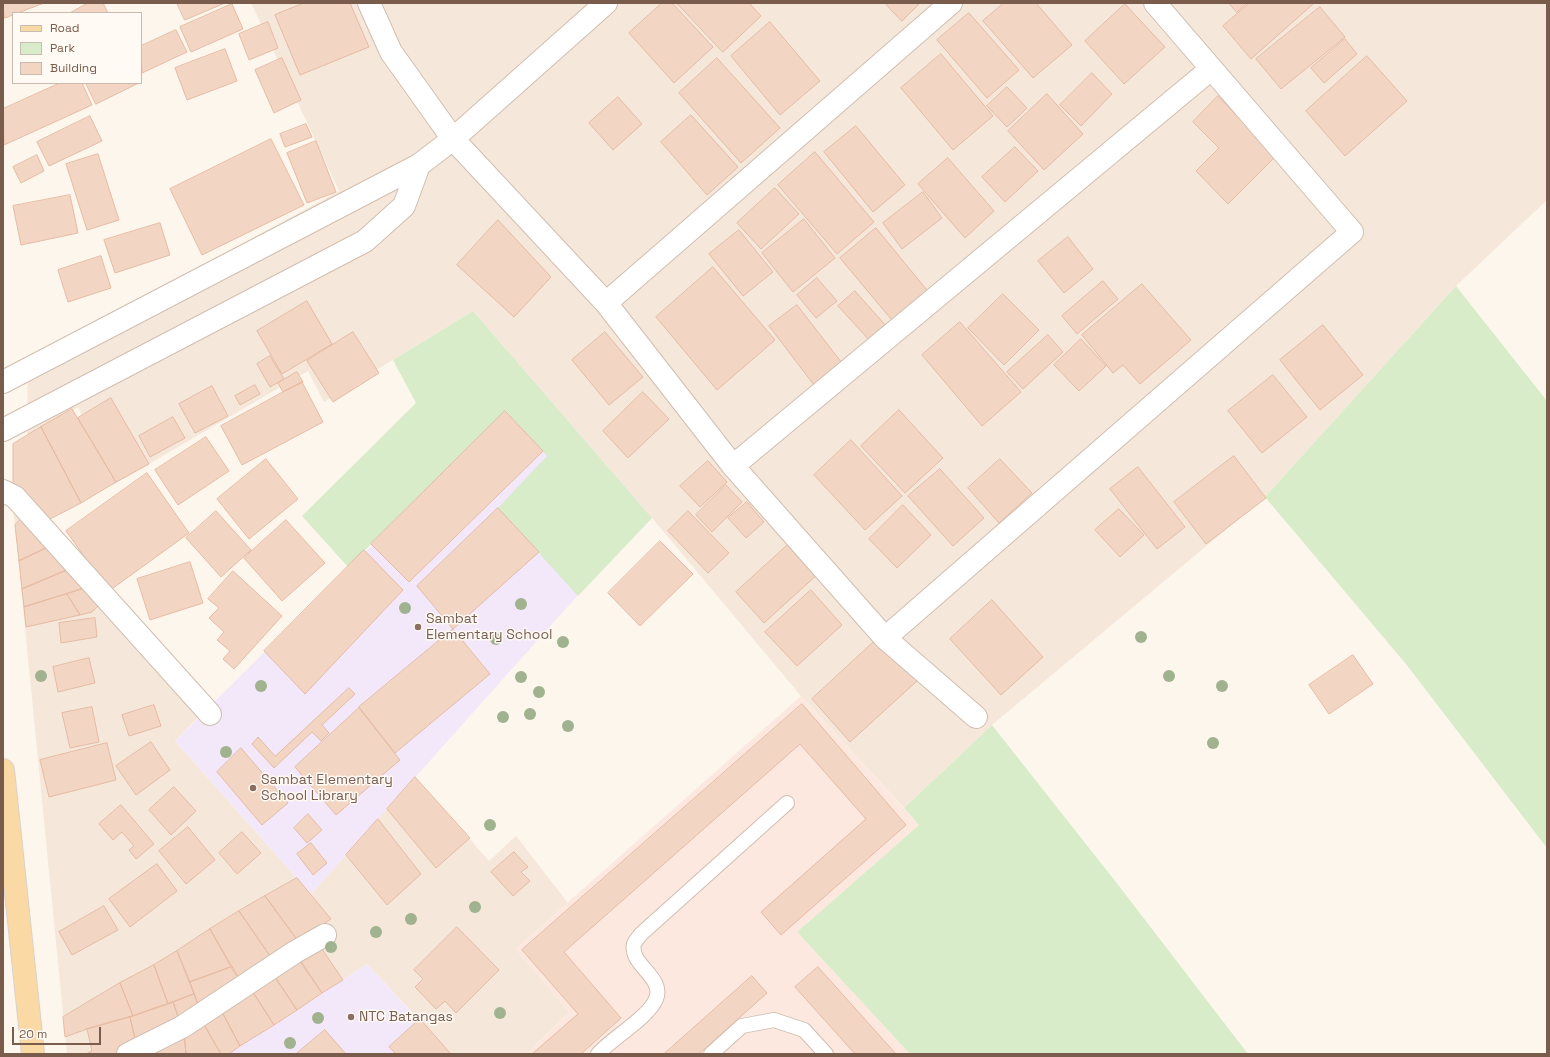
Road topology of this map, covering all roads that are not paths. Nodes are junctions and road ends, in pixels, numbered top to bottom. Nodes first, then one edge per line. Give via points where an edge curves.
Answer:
1 (369, 3) edge
2 (606, 3) edge
3 (951, 3) edge
4 (1155, 3) edge
5 (1211, 69) junction
6 (453, 139) junction
7 (419, 165) junction
8 (606, 303) junction
9 (3, 382) edge
10 (3, 430) edge
11 (733, 466) junction
12 (3, 491) edge
13 (885, 638) junction
14 (210, 714) dead end
15 (976, 717) dead end
16 (3, 770) edge
17 (787, 803) dead end
18 (325, 935) dead end
19 (33, 1054) edge
20 (128, 1054) edge
21 (598, 1054) edge
22 (712, 1054) edge
23 (826, 1054) edge

1 - 6 street via 391,52
2 - 6 street
3 - 8 street
4 - 5 street
5 - 11 street
5 - 13 street via 1352,232
6 - 7 street
6 - 8 street
7 - 9 street
7 - 10 street via 404,206 365,241
8 - 11 street
11 - 13 street
12 - 14 street via 15,497
13 - 15 street
16 - 19 main road
17 - 21 lane via 641,934 634,944 634,955 656,985 656,998 648,1010
18 - 20 street via 182,1027
22 - 23 lane via 742,1026 774,1020 804,1030

